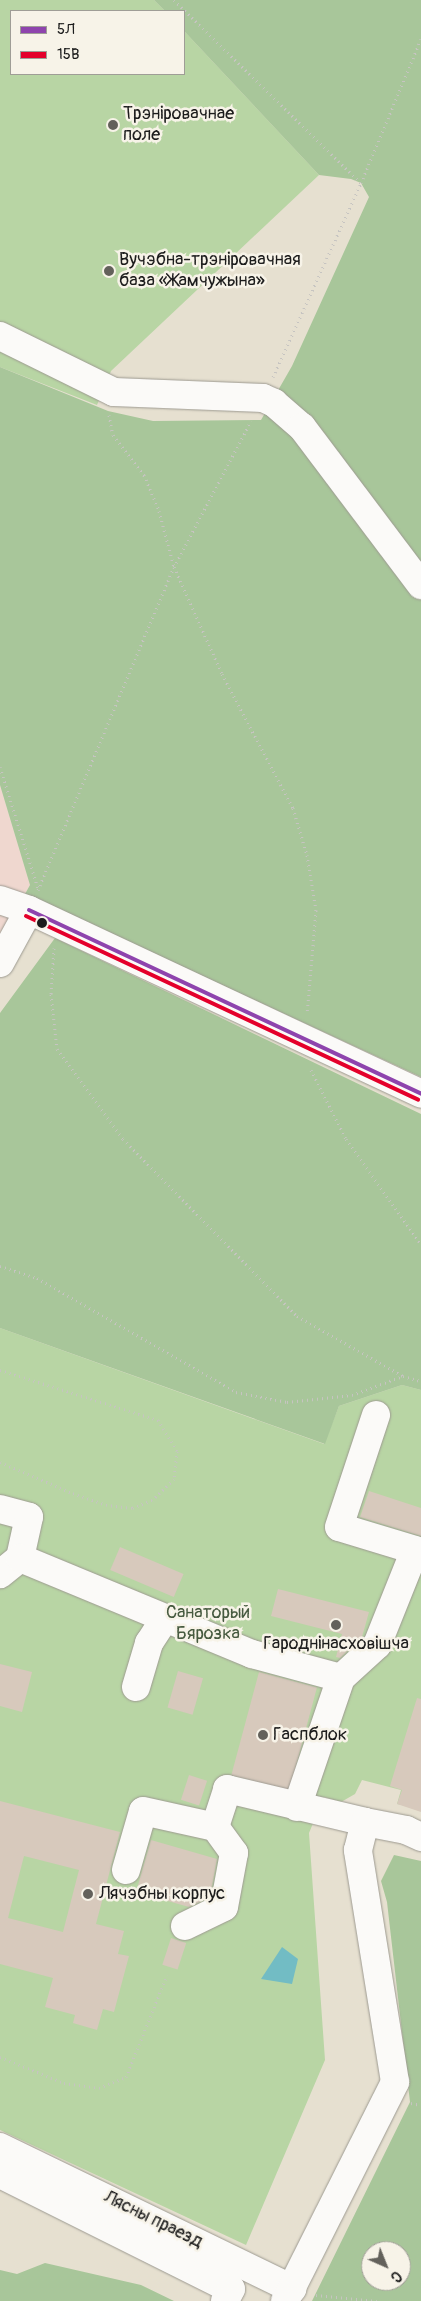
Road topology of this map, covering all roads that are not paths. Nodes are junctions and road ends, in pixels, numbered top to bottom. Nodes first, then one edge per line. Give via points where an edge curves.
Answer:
1 (0, 336) edge
2 (421, 585) edge
3 (34, 899) junction
4 (0, 900) edge
5 (0, 963) edge
6 (421, 1094) edge
7 (376, 1415) dead end
8 (0, 1509) edge
9 (418, 1551) edge
10 (10, 1566) edge
11 (164, 1620) junction
12 (341, 1678) junction
13 (136, 1687) dead end
14 (297, 1807) junction
15 (365, 1822) junction
16 (215, 1827) junction
17 (421, 1837) edge
18 (126, 1870) dead end
19 (185, 1926) dead end
20 (0, 2148) edge
21 (0, 2174) edge
22 (297, 2295) edge
23 (225, 2301) edge

1 - 2 street via 111,401 263,398 284,409 302,427
3 - 4 street
3 - 5 street
3 - 6 street via 307,1040
7 - 9 street via 339,1527
8 - 10 street via 29,1517
9 - 12 street via 376,1645
10 - 11 street
11 - 12 street via 252,1654
11 - 13 street via 149,1643
12 - 14 street
14 - 15 street
14 - 16 street via 227,1789
15 - 17 street via 406,1830
15 - 22 street via 358,1850 395,2082
16 - 18 street via 143,1811
16 - 19 street via 234,1853 224,1907
20 - 22 street, Лясны праезд
21 - 23 street, Лясны праезд via 231,2289

